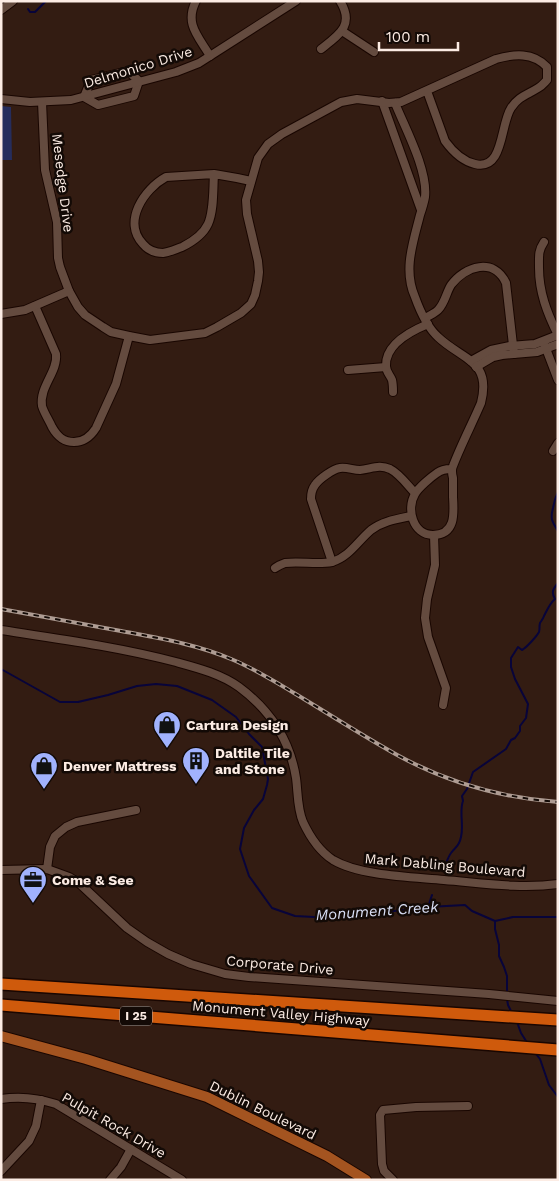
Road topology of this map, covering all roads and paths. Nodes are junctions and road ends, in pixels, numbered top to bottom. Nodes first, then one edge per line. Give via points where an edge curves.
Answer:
1 (13, 1) edge
2 (196, 1) edge
3 (296, 1) edge
4 (340, 1) edge
5 (1, 10) edge
6 (342, 31) junction
7 (321, 49) dead end
8 (374, 52) dead end
9 (210, 56) junction
10 (139, 81) junction
11 (427, 90) junction
12 (84, 97) junction
13 (1, 99) edge
14 (382, 101) junction
15 (42, 102) junction
16 (394, 103) junction
17 (214, 174) junction
18 (250, 181) junction
19 (421, 210) junction
20 (544, 242) dead end
21 (69, 291) junction
22 (35, 306) junction
23 (1, 314) edge
24 (426, 321) junction
25 (558, 335) edge
26 (129, 336) junction
27 (558, 344) edge
28 (545, 345) junction
29 (513, 350) junction
30 (474, 364) junction
31 (386, 367) junction
32 (348, 370) dead end
33 (558, 380) edge
34 (393, 392) dead end
35 (558, 443) edge
36 (553, 451) dead end
37 (452, 469) junction
38 (415, 494) junction
39 (411, 516) junction
40 (434, 535) junction
41 (332, 562) junction
42 (275, 568) dead end
43 (1, 630) edge
44 (443, 705) dead end
45 (136, 810) dead end
46 (47, 869) junction
47 (1, 870) edge
48 (558, 884) edge
49 (1, 977) edge
50 (1, 984) edge
51 (99, 991) junction
52 (558, 1001) edge
53 (1, 1005) edge
54 (552, 1019) edge
55 (1, 1036) edge
56 (558, 1050) edge
57 (1, 1099) edge
58 (42, 1100) junction
59 (468, 1106) dead end
60 (132, 1149) junction
61 (1, 1171) edge
62 (110, 1180) edge
63 (182, 1180) edge
64 (366, 1180) edge
65 (393, 1180) edge

1 - 5 street
2 - 9 street via 190,14 191,21
3 - 9 street, Delmonico Drive
4 - 6 street via 345,13
6 - 7 street
6 - 8 street
9 - 10 street, Delmonico Drive via 184,69
10 - 12 street, Delmonico Drive
10 - 12 street via 134,96 98,106
10 - 12 street via 128,70 91,80
11 - 11 street, Mesedge Drive via 496,59 521,55 547,67 547,80 521,97 509,110 496,155 484,165 469,162 449,147
11 - 16 street, Mesedge Drive
12 - 15 street, Delmonico Drive
13 - 15 street, Delmonico Drive
14 - 16 street, Mesedge Drive
14 - 18 street, Mesedge Drive via 357,99 341,102 282,134 268,144 258,158
14 - 19 street
15 - 21 street, Mesedge Drive via 46,170 57,222 58,258
16 - 19 street via 423,174 425,197
17 - 17 street via 211,213 203,233 188,244 168,252 148,250 135,230 136,213 148,191 166,177
17 - 18 street
18 - 26 street, Mesedge Drive via 246,207 259,272 251,304 204,333 150,340
19 - 24 street via 409,265 411,288
20 - 25 street via 539,250 540,286
21 - 22 street
21 - 26 street, Mesedge Drive via 78,307 94,322 111,332
22 - 23 street
22 - 26 street via 57,360 43,392 42,404 56,434 68,441 82,440 96,428 116,384
24 - 29 street via 438,310 457,279 469,270 486,267 501,275 506,283
24 - 30 street via 439,338
24 - 31 street via 392,348
25 - 28 street
27 - 28 street
28 - 29 street via 535,344
28 - 33 street
29 - 30 street
30 - 37 street via 483,380 484,393
31 - 32 street
31 - 34 street
35 - 36 street
37 - 38 street via 436,473
37 - 40 street via 454,518 446,530
38 - 39 street
38 - 41 street via 395,472 384,467 337,469 318,481 311,500
39 - 40 street via 424,533
39 - 41 street via 378,526 350,552
40 - 44 street via 435,565 425,618 428,637 446,688
41 - 42 street via 284,563
43 - 48 street, Mark Dabling Boulevard via 140,653 194,667 238,686 263,708 286,743 294,769 299,808 308,833 323,852 343,865 373,873 424,878 504,885
45 - 46 street via 66,827 55,836 50,847
46 - 47 street, Corporate Drive
46 - 52 street, Corporate Drive via 79,883 126,928 147,942 191,964 225,974
49 - 51 highway via 74,984
50 - 51 highway, Monument Valley Highway / I 25
51 - 54 highway, Monument Valley Highway / I 25
53 - 56 highway, Monument Valley Highway / I 25
55 - 64 main road, Dublin Boulevard via 207,1097 327,1156
57 - 58 street, Pulpit Rock Drive
58 - 60 street, Pulpit Rock Drive via 62,1107
58 - 61 street via 29,1141
59 - 65 street via 383,1110 380,1115 382,1164
60 - 62 street
60 - 63 street, Pulpit Rock Drive

